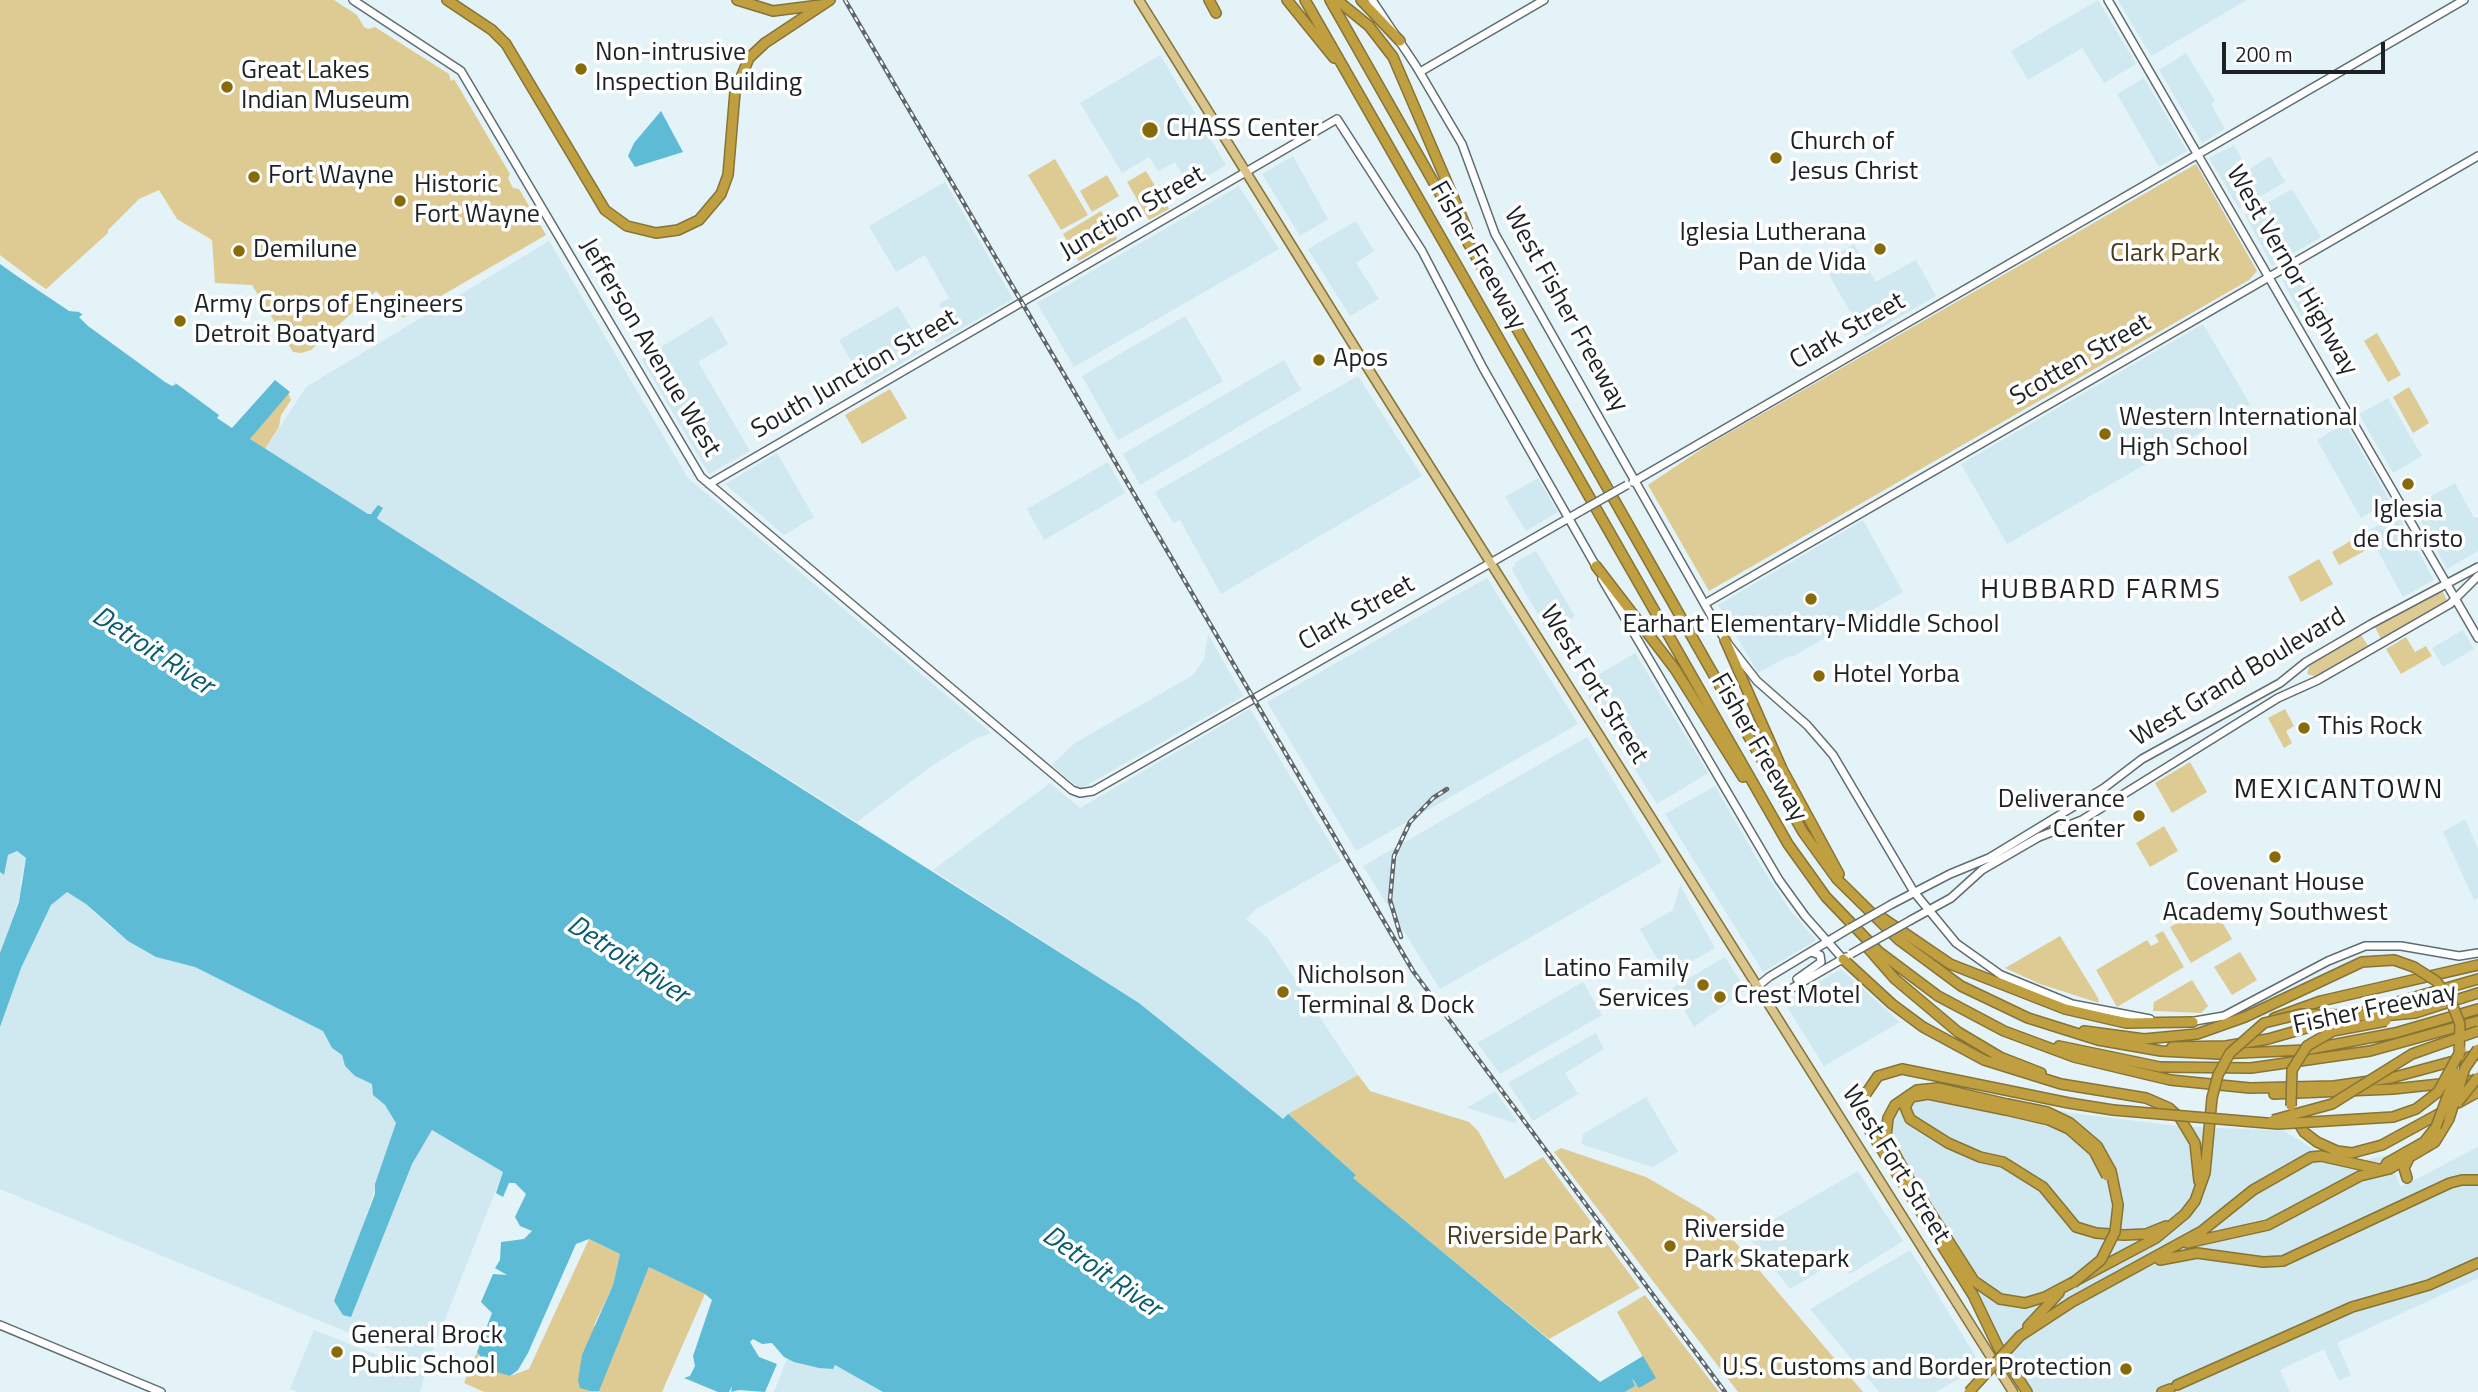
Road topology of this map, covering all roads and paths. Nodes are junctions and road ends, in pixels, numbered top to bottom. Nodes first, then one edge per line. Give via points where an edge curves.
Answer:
1 (353, 0) edge
2 (447, 0) edge
3 (737, 0) edge
4 (1139, 0) edge
5 (1209, 0) edge
6 (1287, 0) edge
7 (1305, 0) edge
8 (1329, 0) edge
9 (1337, 0) edge
10 (1360, 0) edge
11 (1372, 0) edge
12 (1544, 0) edge
13 (2108, 0) edge
14 (2464, 0) edge
15 (828, 1) edge
16 (1216, 13) dead end
17 (1400, 41) junction
18 (1420, 72) junction
19 (1359, 92) junction
20 (2199, 153) junction
21 (2478, 156) edge
22 (1245, 173) junction
23 (1483, 266) junction
24 (2270, 276) junction
25 (1022, 302) joint
26 (1636, 480) junction
27 (709, 484) junction
28 (1570, 517) junction
29 (1492, 563) junction
30 (1596, 566) junction
31 (2478, 567) edge
32 (2478, 576) edge
33 (2445, 582) junction
34 (2455, 600) junction
35 (1706, 603) junction
36 (2478, 638) edge
37 (1725, 640) junction
38 (1080, 793) joint
39 (1769, 811) junction
40 (2028, 838) junction
41 (1914, 892) junction
42 (1857, 900) junction
43 (1928, 910) junction
44 (1842, 916) junction
45 (1827, 942) junction
46 (1810, 952) junction
47 (2478, 953) edge
48 (1847, 956) junction
49 (2478, 965) edge
50 (2478, 979) edge
51 (1758, 986) junction
52 (2478, 993) edge
53 (1781, 994) junction
54 (1768, 1002) junction
55 (2478, 1009) edge
56 (2415, 1013) junction
57 (2478, 1021) edge
58 (2193, 1022) junction
59 (2264, 1023) junction
60 (2043, 1024) junction
61 (2004, 1031) junction
62 (2478, 1031) edge
63 (2128, 1047) junction
64 (2478, 1049) edge
65 (2460, 1050) junction
66 (2478, 1055) edge
67 (2478, 1078) edge
68 (2233, 1087) junction
69 (2103, 1090) junction
70 (2478, 1092) edge
71 (2006, 1107) junction
72 (2449, 1120) junction
73 (2244, 1123) junction
74 (2415, 1155) junction
75 (2386, 1169) junction
76 (2478, 1180) edge
77 (2198, 1192) junction
78 (2180, 1220) junction
79 (2172, 1248) junction
80 (2478, 1263) edge
81 (2141, 1265) junction
82 (0, 1325) edge
83 (2020, 1336) junction
84 (2169, 1389) edge
85 (161, 1392) edge
86 (1969, 1392) edge
87 (2013, 1392) edge
88 (2026, 1392) edge

1 - 27 street, Jefferson Avenue West via 461,72 692,465
2 - 15 highway via 502,39 602,207 623,224 662,233 703,217 718,200 728,175 735,92 744,66 761,46
3 - 15 highway via 778,11
4 - 22 main road, West Fort Street
5 - 16 highway
6 - 19 highway
7 - 19 highway, Fisher Freeway
8 - 23 highway, Fisher Freeway
9 - 23 highway via 1387,46
10 - 17 highway
11 - 17 street, West Fisher Freeway
12 - 18 street
13 - 20 street, West Vernor Highway
14 - 20 street, Clark Street
17 - 18 street, West Fisher Freeway
18 - 26 street, West Fisher Freeway via 1462,144 1495,234
19 - 39 highway, Fisher Freeway
20 - 24 street, West Vernor Highway
20 - 26 street, Clark Street
21 - 24 street, Scotten Street
22 - 25 street, Junction Street
22 - 28 street, Junction Street via 1337,119 1433,271 1483,368
22 - 29 main road, West Fort Street
23 - 42 highway, Fisher Freeway via 1794,817 1825,864
24 - 33 street, West Vernor Highway
24 - 35 street, Scotten Street
25 - 27 street, South Junction Street
26 - 28 street, Clark Street, bridge
26 - 35 street, West Fisher Freeway
27 - 38 street, Jefferson Avenue West via 1064,785
28 - 29 street, Clark Street
28 - 30 street
29 - 38 street, Clark Street via 1093,791
29 - 51 main road, West Fort Street
30 - 39 highway via 1675,669
30 - 45 street via 1759,848 1792,900
31 - 33 street, West Grand Boulevard
32 - 34 street, West Grand Boulevard
33 - 34 street, West Vernor Highway
33 - 40 street, West Grand Boulevard via 2306,662 2280,683 2141,759
34 - 36 street, West Vernor Highway
34 - 40 street, West Grand Boulevard via 2318,680 2278,698 2082,820
35 - 37 street, West Fisher Freeway
37 - 41 street, West Fisher Freeway via 1767,692 1807,725 1833,755
37 - 42 highway via 1802,809
39 - 44 highway, Fisher Freeway via 1810,877
40 - 41 street, West Grand Boulevard
40 - 43 street, West Grand Boulevard via 1951,898
41 - 43 street, West Fisher Freeway
41 - 45 street, West Grand Boulevard, bridge
42 - 58 highway via 1950,964 2044,1002 2119,1022
42 - 60 highway, Fisher Freeway via 1950,979
43 - 48 street, West Grand Boulevard, bridge
43 - 58 street, West Fisher Freeway via 1956,943 2013,981 2116,1014
44 - 61 highway, Fisher Freeway via 1917,982
44 - 69 highway via 1895,979 1964,1036 2018,1065
45 - 46 street, West Grand Boulevard
45 - 48 street
46 - 51 street, West Grand Boulevard
46 - 53 street via 1820,955 1820,964
47 - 58 street, West Fisher Freeway via 2459,956 2401,946 2365,946 2235,1011
48 - 53 street, West Grand Boulevard
48 - 69 highway via 1910,1018 1970,1053 2029,1076
49 - 59 highway, bridge via 2321,1001
50 - 63 highway via 2268,1040 2226,1046
51 - 54 main road, West Fort Street
52 - 56 highway
53 - 54 street, West Grand Boulevard
54 - 87 main road, West Fort Street
55 - 63 highway, Fisher Freeway via 2395,1033 2305,1049 2200,1054
56 - 59 highway, bridge via 2301,1014
56 - 70 highway, bridge via 2317,1038 2294,1065 2289,1083 2291,1106 2301,1127 2317,1142 2337,1151 2360,1152 2382,1145
57 - 61 highway via 2370,1051 2283,1066 2210,1070 2123,1062
59 - 77 highway, bridge via 2230,1053 2218,1075 2205,1173
60 - 63 highway, Fisher Freeway
60 - 65 highway, bridge via 2127,1038 2184,1036 2245,1017 2362,962 2394,960 2435,981 2450,999 2460,1024
61 - 68 highway, Fisher Freeway via 2122,1070
62 - 73 highway, bridge via 2412,1055 2332,1104 2288,1118
64 - 72 highway, bridge via 2465,1068
65 - 73 highway, bridge via 2438,1092 2408,1112 2333,1123
65 - 75 highway, bridge via 2436,1127 2424,1142 2387,1163
66 - 68 highway, Fisher Freeway via 2391,1078 2334,1086
67 - 68 highway via 2300,1094
67 - 72 highway, bridge via 2463,1093
69 - 77 highway via 2155,1100 2180,1118 2197,1151
71 - 78 highway via 1928,1094 1911,1097 1905,1107 1910,1119 1948,1143 2003,1162 2043,1187 2076,1227 2096,1233 2146,1234
71 - 78 highway via 1938,1088 1922,1089 1898,1102 1886,1126 1889,1146 1968,1274 1984,1290 2012,1302 2037,1301 2156,1238
71 - 83 highway, bridge via 2046,1112 2070,1123 2097,1146 2111,1171 2118,1205 2115,1232 2101,1260 2059,1294
72 - 74 highway via 2435,1142
73 - 88 highway, bridge via 2089,1107 1896,1069 1873,1080 1862,1112 1867,1126 1973,1295
74 - 75 highway
74 - 75 highway via 2405,1164 2407,1178
75 - 79 highway via 2359,1177 2274,1222
75 - 79 highway via 2315,1156 2253,1190 2202,1231
76 - 81 highway via 2450,1183 2292,1258 2270,1262 2190,1253
77 - 78 highway
79 - 81 highway
80 - 84 highway via 2429,1284 2352,1307
81 - 83 highway
82 - 85 street
83 - 86 highway, bridge

